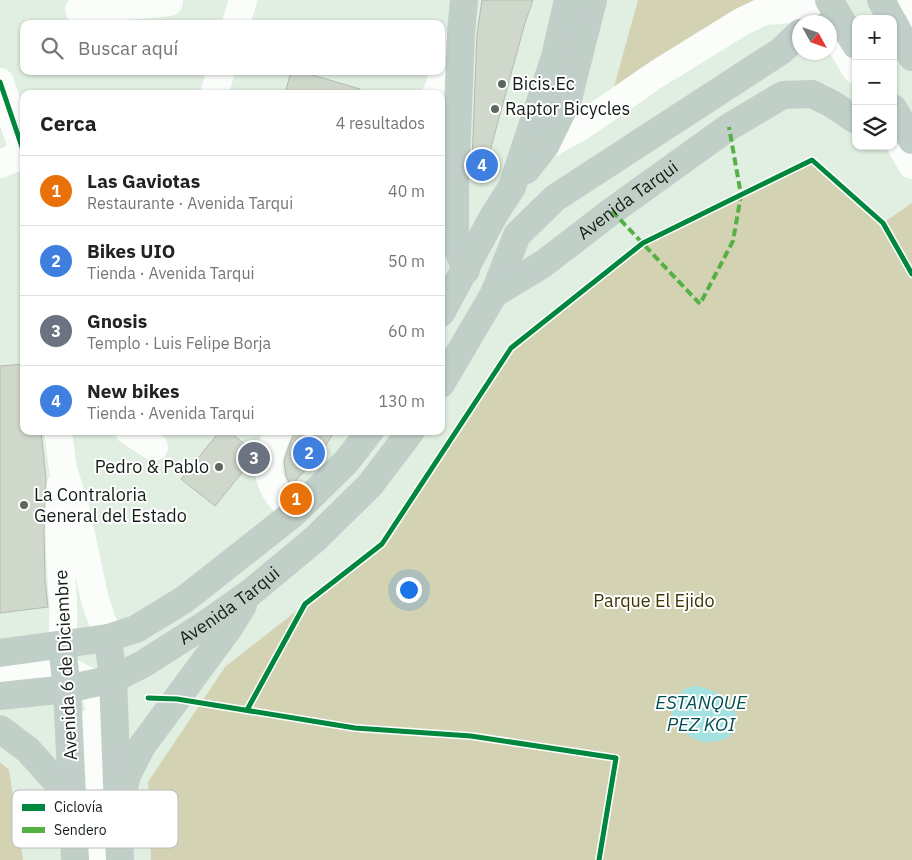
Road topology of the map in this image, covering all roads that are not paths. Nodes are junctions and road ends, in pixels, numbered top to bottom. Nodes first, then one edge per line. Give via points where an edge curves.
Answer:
1 (243, 0) edge
2 (464, 0) edge
3 (568, 0) edge
4 (593, 0) edge
5 (881, 0) edge
6 (904, 0) edge
7 (171, 1) edge
8 (822, 6) edge
9 (79, 10) dead end
10 (889, 15) edge
11 (912, 15) edge
12 (237, 20) edge
13 (897, 29) edge
14 (460, 33) junction
15 (837, 38) edge
16 (792, 41) edge
17 (852, 41) edge
18 (912, 56) edge
19 (852, 63) edge
20 (445, 71) edge
21 (220, 75) edge
22 (443, 75) edge
23 (0, 82) edge
24 (215, 90) edge
25 (438, 90) edge
26 (852, 117) edge
27 (897, 121) edge
28 (897, 138) edge
29 (20, 142) edge
30 (545, 146) junction
31 (907, 153) edge
32 (20, 156) edge
33 (0, 164) edge
34 (512, 187) junction
35 (466, 270) junction
36 (494, 294) junction
37 (445, 307) edge
38 (445, 377) edge
39 (59, 435) edge
40 (135, 435) edge
41 (277, 435) edge
42 (367, 435) edge
43 (408, 435) edge
44 (154, 447) dead end
45 (63, 470) junction
46 (294, 513) junction
47 (250, 593) junction
48 (108, 638) junction
49 (0, 653) edge
50 (0, 670) edge
51 (80, 673) junction
52 (0, 684) edge
53 (0, 696) edge
54 (0, 729) edge
55 (64, 790) edge
56 (73, 790) edge
57 (91, 790) edge
58 (104, 790) edge
59 (112, 790) edge
60 (123, 790) edge

1 - 12 street
2 - 14 main road
3 - 34 main road via 555,57
4 - 30 main road via 568,99
5 - 10 main road
6 - 11 street
7 - 9 street
8 - 17 main road
8 - 30 street via 764,11 741,22 580,127
13 - 18 main road
14 - 20 street
14 - 35 main road via 455,243
15 - 19 street
16 - 36 main road via 781,51 555,198 518,235
21 - 24 street
22 - 25 street
23 - 29 street
26 - 36 main road, Avenida Tarqui via 812,94 783,95 729,128 543,264
27 - 31 main road
28 - 31 street
30 - 34 main road
32 - 33 street
34 - 35 main road
35 - 36 main road
35 - 37 main road
36 - 38 main road, Avenida Tarqui
39 - 45 street, Avenida 6 de Diciembre
40 - 44 street
41 - 46 street via 266,464 274,488
42 - 46 main road, Avenida Tarqui via 346,462
43 - 47 main road, Avenida Tarqui via 370,485 314,540
45 - 48 street, Avenida 6 de Diciembre via 75,506 95,600
45 - 51 street, Avenida 6 de Diciembre via 59,507 63,606
46 - 48 main road, Avenida Tarqui via 185,599 136,629
47 - 51 main road, Avenida Tarqui via 151,659
47 - 60 main road via 229,628 142,746 127,775
48 - 51 main road, Avenida 6 de Diciembre
48 - 51 main road, Avenida Tarqui
49 - 51 main road, Avenida Tarqui
50 - 51 street via 28,666
51 - 52 street
51 - 53 main road, Avenida Tarqui
51 - 56 main road, Avenida 6 de Diciembre
51 - 57 street via 88,715
51 - 58 street via 101,712
51 - 59 main road, Avenida 6 de Diciembre
54 - 55 main road via 28,750

